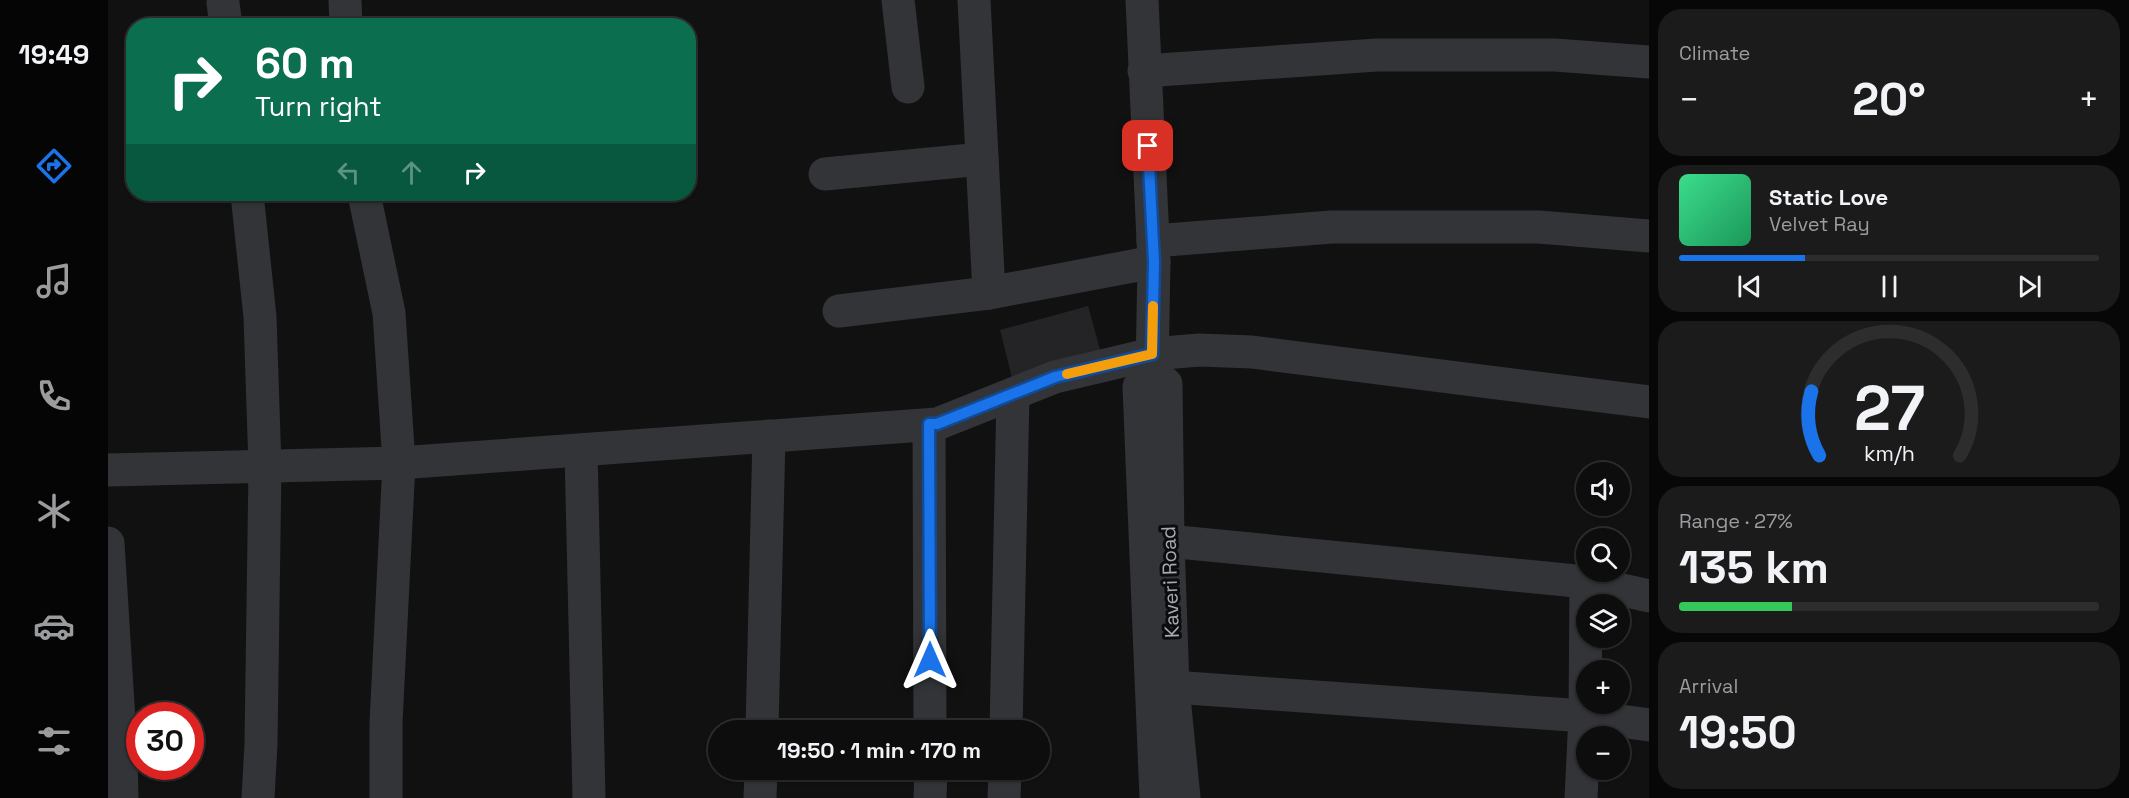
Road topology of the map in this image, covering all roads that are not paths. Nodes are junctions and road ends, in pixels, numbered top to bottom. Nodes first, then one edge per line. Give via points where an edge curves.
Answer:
1 (345, 0) edge
2 (898, 0) edge
3 (974, 0) edge
4 (1142, 0) edge
5 (346, 18) edge
6 (1649, 62) edge
7 (1144, 71) junction
8 (908, 87) dead end
9 (982, 159) junction
10 (825, 174) dead end
11 (248, 201) edge
12 (365, 201) edge
13 (1649, 236) edge
14 (1154, 251) junction
15 (989, 293) junction
16 (839, 311) dead end
17 (1152, 363) junction
18 (1013, 394) junction
19 (1649, 402) edge
20 (929, 424) junction
21 (769, 436) junction
22 (581, 450) junction
23 (399, 463) junction
24 (265, 467) junction
25 (108, 470) edge
26 (1168, 541) junction
27 (108, 543) edge
28 (1576, 581) edge
29 (1586, 582) joint
30 (1649, 596) edge
31 (1173, 687) junction
32 (113, 695) edge
33 (1585, 716) junction
34 (762, 720) edge
35 (930, 720) edge
36 (1006, 720) edge
37 (1649, 725) edge
38 (117, 777) edge
39 (761, 780) edge
40 (931, 780) edge
41 (1005, 780) edge
42 (258, 798) edge
43 (386, 798) edge
44 (589, 798) edge
45 (760, 798) edge
46 (930, 798) edge
47 (1004, 798) edge
48 (1156, 798) edge
49 (1184, 798) edge
50 (1581, 798) edge

1 - 5 street
2 - 8 street
3 - 9 street
4 - 7 street, Kaveri Road
6 - 7 street via 1555,55 1377,55
7 - 14 street, Kaveri Road
9 - 10 street
9 - 15 street
11 - 24 street via 260,317
12 - 23 street via 388,313
13 - 14 street via 1539,227 1332,227
14 - 15 street
14 - 17 street, Kaveri Road
15 - 16 street
17 - 18 street via 1055,377
17 - 19 street via 1200,350 1251,352
17 - 26 street, Kaveri Road via 1166,384
17 - 48 street, Kaveri Road via 1139,387
18 - 20 street
18 - 36 street
20 - 21 street
20 - 35 street
21 - 22 street
21 - 34 street
22 - 23 street
22 - 44 street
23 - 24 street
23 - 43 street
24 - 25 street
24 - 42 street
26 - 28 street
26 - 31 street, Kaveri Road
27 - 32 street
29 - 30 street
29 - 33 street
31 - 33 street
31 - 49 street, Kaveri Road
32 - 38 street
33 - 37 street
33 - 50 street
39 - 45 street
40 - 46 street
41 - 47 street

